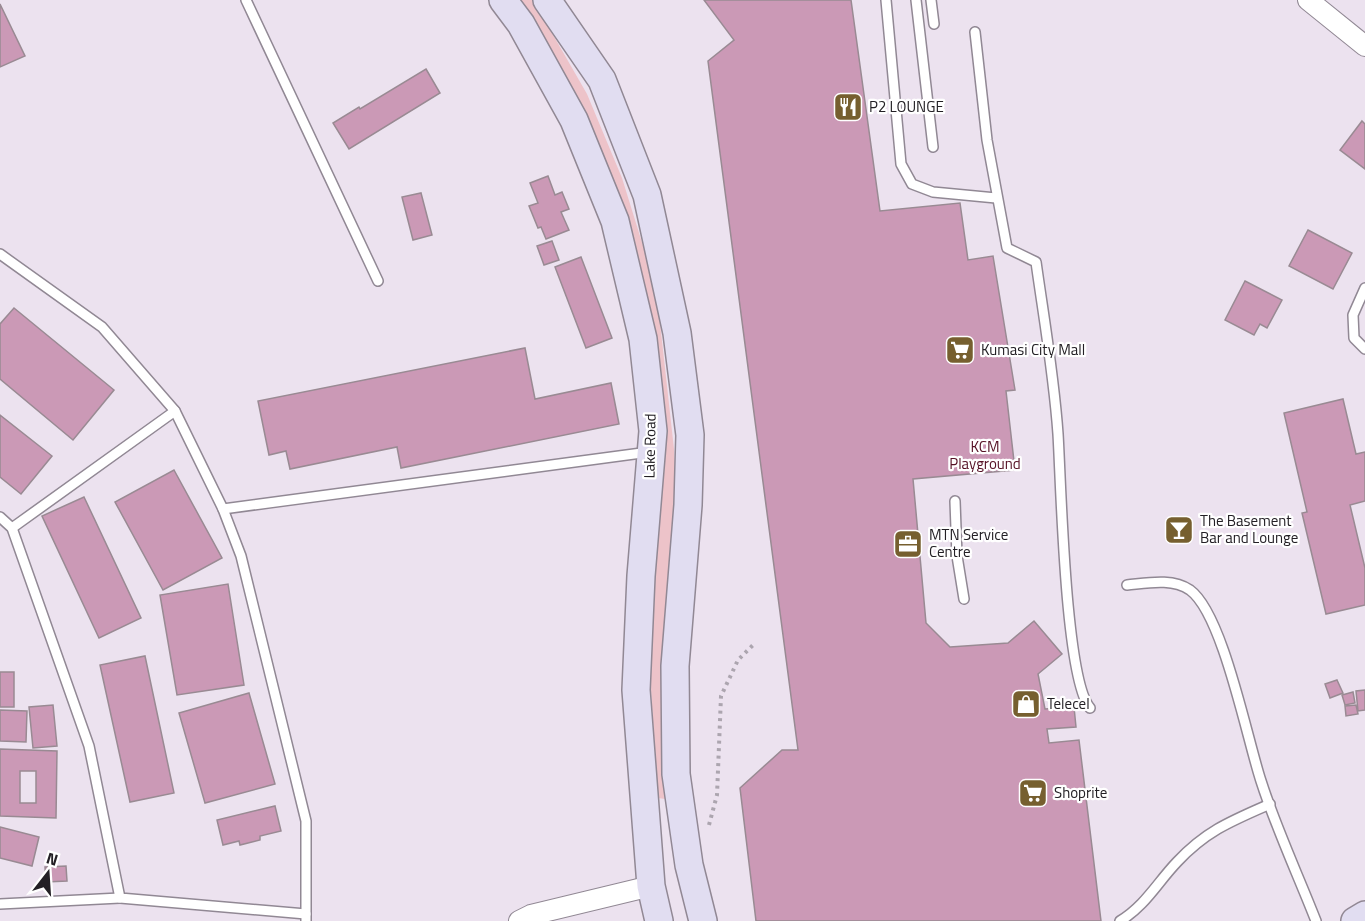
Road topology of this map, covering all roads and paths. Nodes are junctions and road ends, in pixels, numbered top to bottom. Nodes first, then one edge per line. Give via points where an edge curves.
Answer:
1 (246, 0) edge
2 (503, 0) edge
3 (547, 0) edge
4 (886, 0) edge
5 (916, 0) edge
6 (931, 0) edge
7 (1308, 0) edge
8 (934, 24) dead end
9 (975, 32) dead end
10 (1365, 46) edge
11 (933, 147) dead end
12 (996, 198) junction
13 (0, 254) edge
14 (378, 281) dead end
15 (1365, 288) edge
16 (1365, 349) edge
17 (175, 411) junction
18 (652, 452) junction
19 (955, 501) dead end
20 (223, 509) junction
21 (0, 518) edge
22 (12, 528) junction
23 (1127, 585) dead end
24 (964, 599) dead end
25 (755, 643) dead end
26 (1090, 708) dead end
27 (1269, 804) junction
28 (708, 829) dead end
29 (651, 886) junction
30 (120, 898) junction
31 (0, 904) edge
32 (1365, 915) edge
33 (306, 918) edge
34 (519, 921) edge
35 (659, 921) edge
36 (704, 921) edge
37 (1120, 921) edge
38 (1316, 921) edge
39 (1355, 921) edge

1 - 14 lane
2 - 18 main road, Lake Road via 574,120 615,221 643,339
3 - 36 main road via 602,80 647,195 677,333 690,435 675,666 676,774 689,865
4 - 12 lane via 901,164 912,184 933,192
5 - 11 lane
6 - 8 lane
7 - 10 street
9 - 12 lane
12 - 26 lane via 1007,248 1036,262 1053,378 1074,652 1082,699
13 - 17 lane via 102,327
15 - 16 lane via 1353,315 1354,338
17 - 20 lane
17 - 22 lane
18 - 20 lane
18 - 29 main road, Lake Road via 636,690
19 - 24 lane via 957,556
20 - 33 lane via 241,556 306,821
21 - 22 lane
22 - 30 lane via 88,746
23 - 27 lane via 1166,581 1189,590 1206,608
25 - 28 path via 738,660 721,696 717,795
27 - 37 lane via 1217,827 1177,862 1137,911
27 - 38 lane
29 - 34 street
29 - 35 main road, Lake Road
30 - 31 lane
30 - 33 lane
32 - 39 main road

